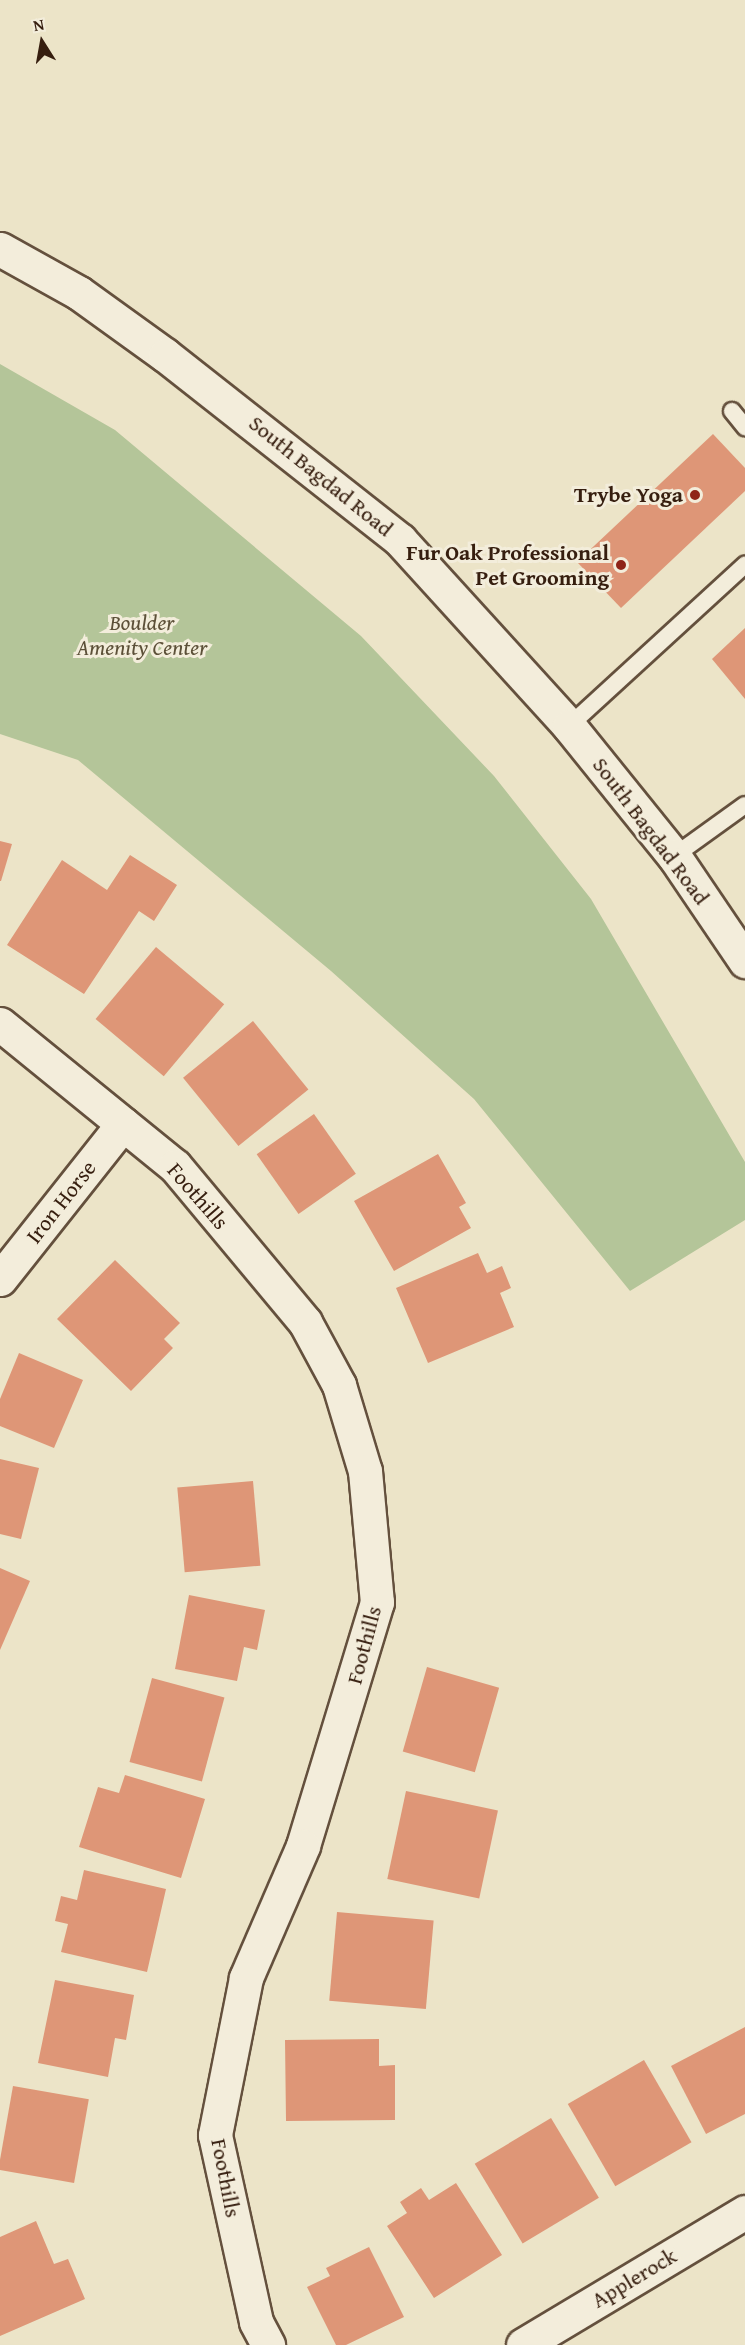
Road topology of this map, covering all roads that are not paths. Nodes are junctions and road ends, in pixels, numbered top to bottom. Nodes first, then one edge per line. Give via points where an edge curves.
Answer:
1 (0, 249) edge
2 (732, 411) dead end
3 (745, 427) edge
4 (745, 566) edge
5 (569, 726) junction
6 (745, 805) edge
7 (674, 856) junction
8 (745, 961) edge
9 (0, 1024) edge
10 (123, 1124) junction
11 (0, 1279) edge
12 (745, 2212) edge
13 (268, 2345) edge
14 (524, 2345) edge

1 - 5 street, South Bagdad Road via 79,293 200,380 400,540
2 - 3 lane
4 - 5 lane
5 - 7 street, South Bagdad Road
6 - 7 lane
7 - 8 street, South Bagdad Road
9 - 10 street, Foothills
10 - 11 street, Iron Horse
10 - 13 street, Foothills via 175,1166 305,1322 339,1385 365,1471 377,1602 303,1846 246,1978 215,2135 256,2322
12 - 14 street, Applerock

